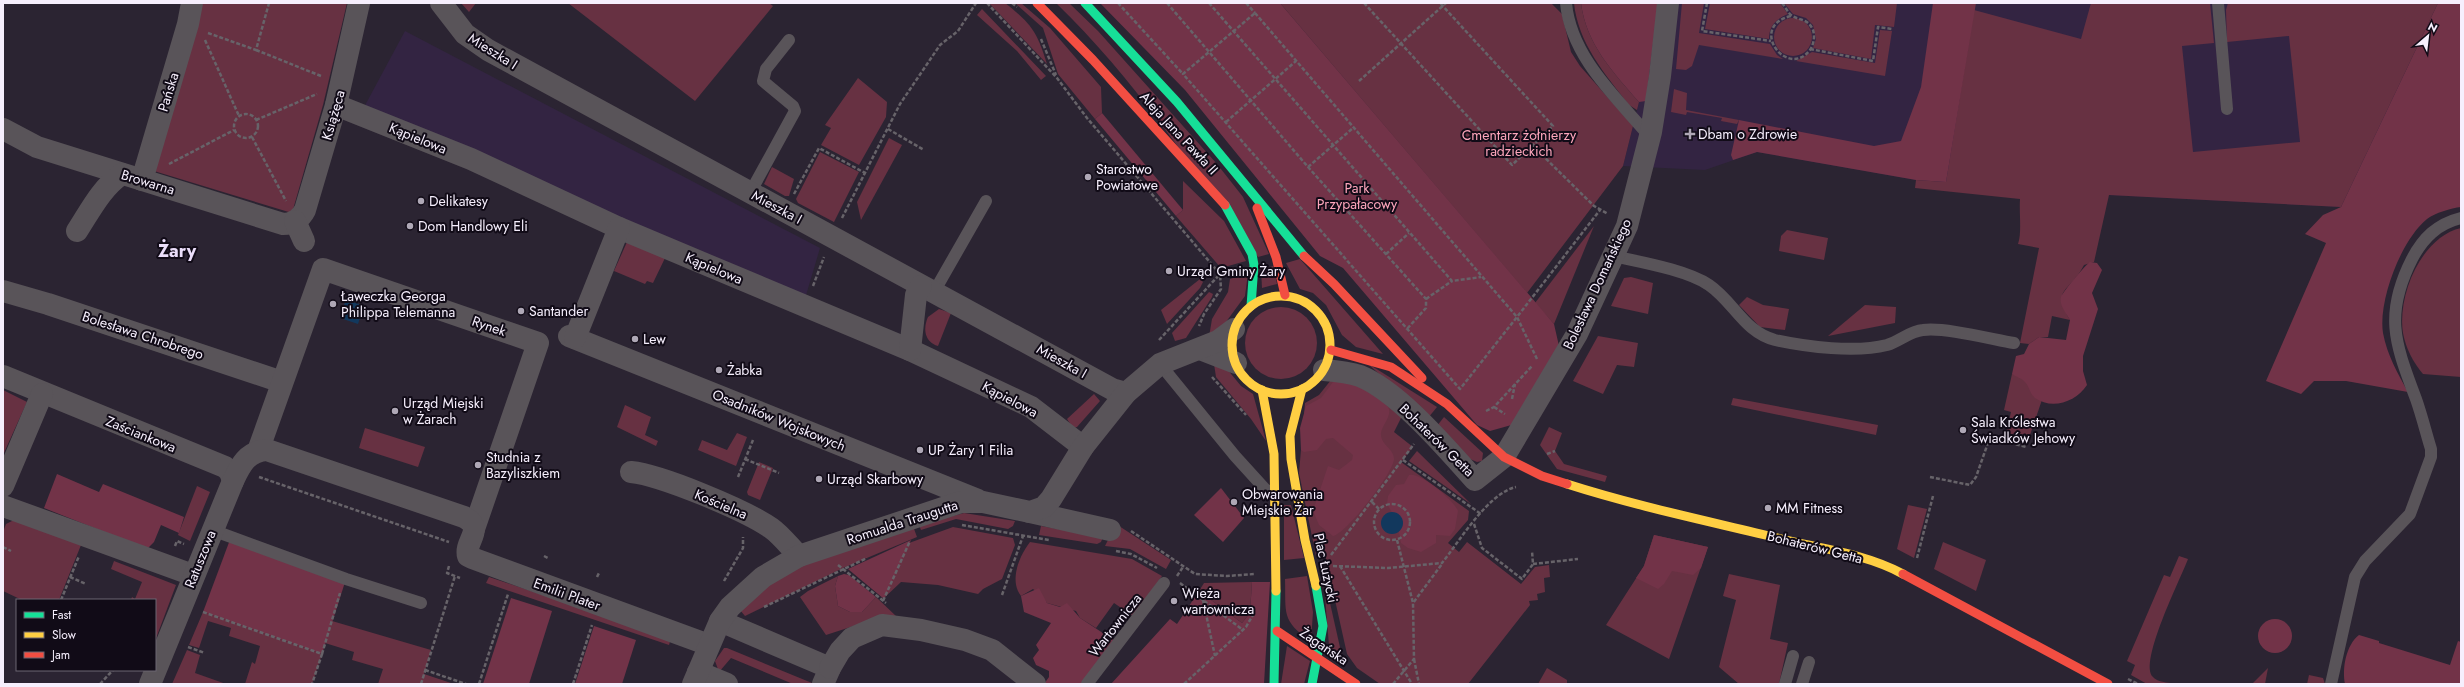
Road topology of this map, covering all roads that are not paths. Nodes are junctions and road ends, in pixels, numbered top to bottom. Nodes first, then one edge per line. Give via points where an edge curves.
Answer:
1 (192, 3) edge
2 (360, 3) edge
3 (441, 3) edge
4 (1037, 3) edge
5 (1085, 3) edge
6 (1566, 3) edge
7 (1668, 3) edge
8 (2218, 3) edge
9 (789, 40) dead end
10 (336, 105) junction
11 (2227, 109) dead end
12 (3, 129) edge
13 (1650, 137) junction
14 (136, 174) junction
15 (1245, 182) junction
16 (750, 193) junction
17 (986, 201) dead end
18 (2461, 218) edge
19 (295, 221) junction
20 (619, 228) junction
21 (77, 231) dead end
22 (304, 241) dead end
23 (1613, 256) junction
24 (927, 289) junction
25 (3, 291) edge
26 (1285, 295) junction
27 (1251, 306) junction
28 (1234, 329) junction
29 (2014, 343) dead end
30 (1200, 349) junction
31 (910, 350) junction
32 (1331, 350) junction
33 (1158, 353) junction
34 (1236, 363) junction
35 (1324, 370) junction
36 (3, 376) edge
37 (282, 382) junction
38 (1302, 389) junction
39 (1262, 390) junction
40 (1126, 393) junction
41 (42, 394) junction
42 (1447, 404) junction
43 (1083, 447) junction
44 (263, 451) junction
45 (1504, 457) junction
46 (631, 472) dead end
47 (243, 480) junction
48 (3, 486) edge
49 (1276, 496) junction
50 (983, 502) junction
51 (3, 506) edge
52 (1030, 512) junction
53 (468, 523) junction
54 (212, 530) junction
55 (1110, 530) road end
56 (799, 556) junction
57 (193, 575) junction
58 (1164, 577) road end
59 (421, 602) dead end
60 (720, 621) junction
61 (1277, 631) junction
62 (709, 645) junction
63 (1793, 656) dead end
64 (1318, 660) junction
65 (1809, 662) dead end
66 (156, 669) edge
67 (155, 671) edge
68 (827, 676) edge
69 (695, 678) edge
70 (150, 684) edge
71 (727, 684) edge
72 (1035, 684) edge
73 (1087, 684) edge
74 (1274, 684) edge
75 (1312, 684) edge
76 (1356, 684) edge
77 (1785, 684) edge
78 (1802, 684) edge
79 (2108, 684) edge
80 (2331, 684) edge

1 - 14 street, Pańska via 188,24
2 - 10 street, Książęca via 337,81
3 - 16 street, Mieszka I via 465,34 488,50
4 - 27 street, Aleja Jana Pawła II via 1230,209 1252,254 1254,265
5 - 15 street, Aleja Jana Pawła II via 1177,102
6 - 13 lane via 1572,34 1584,55 1599,77
7 - 13 street, Bolesława Domańskiego
8 - 11 lane
9 - 16 lane via 766,69 762,81 793,106 795,111
10 - 19 street, Książęca via 305,210
10 - 20 street, Kąpielowa via 471,159
12 - 14 street, Browarna via 37,147
13 - 23 street, Bolesława Domańskiego via 1627,226
14 - 19 street, Browarna via 283,224
14 - 21 street via 103,193
15 - 26 street, Aleja Jana Pawła II via 1276,257
15 - 42 street, Aleja Jana Pawła II via 1298,250 1334,284
16 - 24 street, Mieszka I
17 - 24 lane
18 - 80 lane via 2442,224 2424,239 2409,264 2399,294 2394,312 2396,339 2431,449 2431,458 2410,514 2365,561 2355,576
19 - 22 street
20 - 31 street, Kąpielowa
20 - 50 street, Osadników Wojskowych via 572,337
23 - 29 lane via 1676,272 1707,284 1719,292 1749,327 1776,340 1836,348 1861,347 1889,344 1923,330
23 - 45 street, Bolesława Domańskiego via 1577,334
24 - 31 street via 916,295
24 - 40 street, Mieszka I via 1112,389
25 - 37 street, Bolesława Chrobrego
26 - 27 street via 1261,299
26 - 32 street via 1301,299 1314,307 1324,319 1330,334
27 - 28 street via 1241,316
28 - 30 street via 1218,341
28 - 34 street via 1232,344
30 - 33 street
30 - 34 street
31 - 43 street, Kąpielowa via 1031,407
32 - 35 street
32 - 42 street, Bohaterów Getta via 1391,367
33 - 40 street
33 - 49 lane via 1235,456 1265,489
34 - 39 street via 1241,374
35 - 38 street via 1311,384
35 - 45 street, Bohaterów Getta via 1359,376 1386,393 1427,428 1475,480
36 - 41 street, Zaściankowa
37 - 44 street, Rynek
37 - 53 street, Rynek via 322,269 538,343
38 - 39 street via 1281,394
38 - 64 street, Plac Łużycki via 1290,436 1291,459 1305,540 1320,601 1323,626
39 - 49 street via 1272,421
40 - 43 street
41 - 47 street, Zaściankowa via 225,467
41 - 48 street
42 - 45 street, Bohaterów Getta
43 - 52 street via 1051,499 1044,507
44 - 47 street, Ratuszowa via 243,462
44 - 53 street
45 - 79 street, Bohaterów Getta via 1572,487 1886,566
46 - 56 street, Kościelna via 652,476 735,509 772,528
47 - 54 street, Ratuszowa
49 - 61 street
50 - 52 street, Romualda Traugutta
50 - 56 street, Romualda Traugutta via 961,502
51 - 57 street
52 - 55 street, Romualda Traugutta
53 - 62 street, Emilii Plater via 468,556
54 - 57 street, Ratuszowa
54 - 59 lane via 346,579
56 - 60 street, Romualda Traugutta via 763,577 730,607
57 - 66 street, Ratuszowa
58 - 73 lane, Wartownicza
60 - 62 street, Romualda Traugutta
60 - 68 street
61 - 64 street, Żagańska
61 - 74 street
62 - 69 street, Romualda Traugutta
63 - 77 lane
64 - 75 street, Plac Łużycki
64 - 76 street, Żagańska
65 - 78 lane
67 - 70 street, Ratuszowa
68 - 72 street via 840,651 852,638 882,625 921,630 965,640 992,650
69 - 71 street

